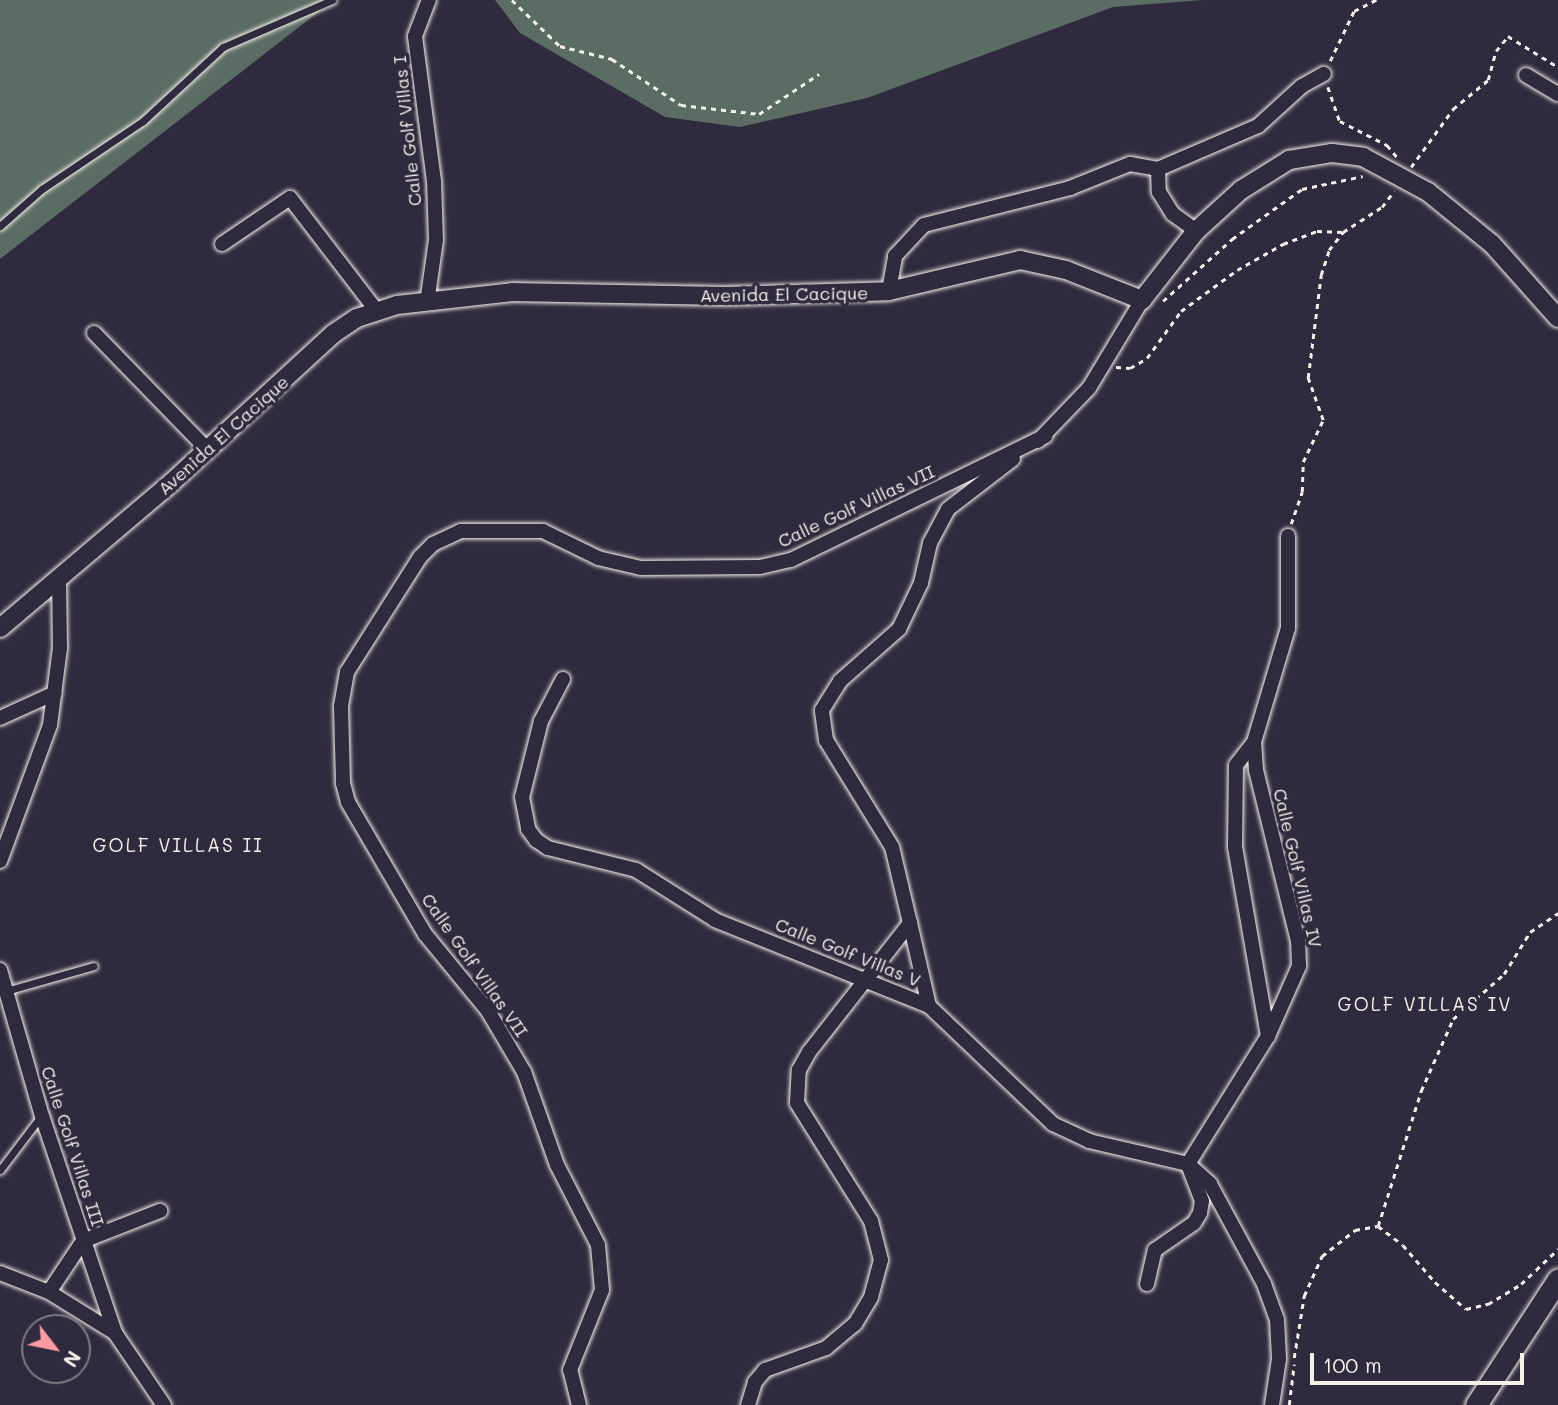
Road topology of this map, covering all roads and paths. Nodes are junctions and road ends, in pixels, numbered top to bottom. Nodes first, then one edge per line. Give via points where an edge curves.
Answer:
1 (332, 0) edge
2 (429, 0) edge
3 (512, 0) edge
4 (1376, 0) edge
5 (1558, 67) edge
6 (819, 74) dead end
7 (1324, 74) junction
8 (1526, 75) dead end
9 (1558, 94) edge
10 (1158, 169) junction
11 (1371, 177) dead end
12 (1398, 180) junction
13 (1382, 184) dead end
14 (0, 226) edge
15 (1196, 231) junction
16 (1343, 232) junction
17 (222, 244) dead end
18 (888, 291) junction
19 (427, 303) junction
20 (1149, 303) junction
21 (376, 310) junction
22 (1558, 318) edge
23 (94, 332) dead end
24 (1104, 363) junction
25 (1045, 436) junction
26 (207, 449) junction
27 (1288, 537) joint
28 (59, 579) junction
29 (0, 628) edge
30 (563, 679) dead end
31 (55, 693) junction
32 (0, 718) edge
33 (1254, 742) junction
34 (0, 861) edge
35 (1558, 913) edge
36 (910, 923) junction
37 (94, 966) dead end
38 (0, 970) edge
39 (865, 976) junction
40 (6, 991) junction
41 (929, 1006) junction
42 (1268, 1036) junction
43 (42, 1116) junction
44 (1188, 1164) junction
45 (0, 1170) edge
46 (160, 1211) dead end
47 (1378, 1226) junction
48 (83, 1241) junction
49 (1558, 1249) edge
50 (0, 1273) edge
51 (1558, 1279) edge
52 (1147, 1284) dead end
53 (49, 1292) junction
54 (115, 1333) junction
55 (164, 1405) edge
56 (579, 1405) edge
57 (748, 1405) edge
58 (1272, 1405) edge
59 (1289, 1405) edge
60 (1476, 1405) edge

1 - 14 lane via 223,47 143,121 42,189
2 - 19 street, Calle Golf Villas I via 415,37 435,181 436,240
3 - 6 path via 560,46 611,59 681,105 758,114
4 - 7 path via 1354,11
5 - 12 path via 1508,36 1496,51 1488,79 1453,108
7 - 10 street via 1302,86 1258,126
7 - 12 path via 1340,121 1397,154
8 - 9 street
10 - 15 street via 1159,192 1174,214
10 - 18 street via 1130,164 1070,188 923,225 895,256
11 - 20 path via 1335,179 1302,189
12 - 13 path
12 - 15 street via 1363,157 1332,153 1289,160 1241,190
12 - 16 path via 1382,207
12 - 22 street via 1492,244
15 - 20 street
16 - 24 path via 1317,231 1283,244 1181,310 1147,358 1130,368
16 - 27 path via 1329,250 1321,275 1308,378 1323,420 1303,462 1302,492
17 - 21 street via 290,198
18 - 19 street, Avenida El Cacique via 725,296 512,292 452,296
18 - 20 street, Avenida El Cacique via 1020,260 1066,270
19 - 21 street, Avenida El Cacique
20 - 24 street
21 - 26 street, Avenida El Cacique via 333,334
23 - 26 street
24 - 25 street via 1083,395
25 - 36 street via 948,509 930,543 921,583 899,629 840,681 822,710 826,740 892,847
25 - 56 street, Calle Golf Villas VII via 791,560 760,567 640,568 598,558 543,531 461,531 433,544 420,557 347,672 341,706 343,783 348,803 425,934 488,1011 524,1072 557,1165 598,1245 602,1290 570,1370
26 - 28 street, Avenida El Cacique
27 - 33 street, Calle Golf Villas IV via 1288,628
28 - 29 street, Avenida El Cacique
28 - 31 street
30 - 39 street, Calle Golf Villas V via 534,742 522,797 527,829 536,840 548,848 636,870 715,920
31 - 32 street
31 - 34 street via 47,735
33 - 42 street via 1236,765 1235,847
33 - 42 street, Calle Golf Villas IV via 1255,770 1298,940 1299,966
35 - 47 path via 1530,932 1504,974 1453,1019 1421,1091
36 - 39 street
36 - 41 street
37 - 40 lane
38 - 40 street, Calle Golf Villas III
39 - 41 street, Calle Golf Villas V
39 - 57 street via 809,1052 795,1087 804,1120 871,1221 880,1250 878,1277 855,1324 842,1337 765,1370 755,1382
40 - 43 street, Calle Golf Villas III
41 - 44 street, Calle Golf Villas V via 1053,1124 1089,1141
42 - 44 street, Calle Golf Villas IV
43 - 45 lane
43 - 48 street, Calle Golf Villas III
44 - 52 street via 1202,1201 1200,1213 1194,1223 1155,1250
44 - 58 street via 1210,1184 1264,1284 1277,1320 1279,1359
46 - 48 street
47 - 49 path via 1466,1309 1488,1304 1521,1284
47 - 59 path via 1355,1230 1322,1256 1304,1296
48 - 53 street
48 - 54 street, Calle Golf Villas III
50 - 53 street, Calle Golf Villas III
51 - 60 main road
53 - 54 street, Calle Golf Villas III
54 - 55 street, Calle Golf Villas III

